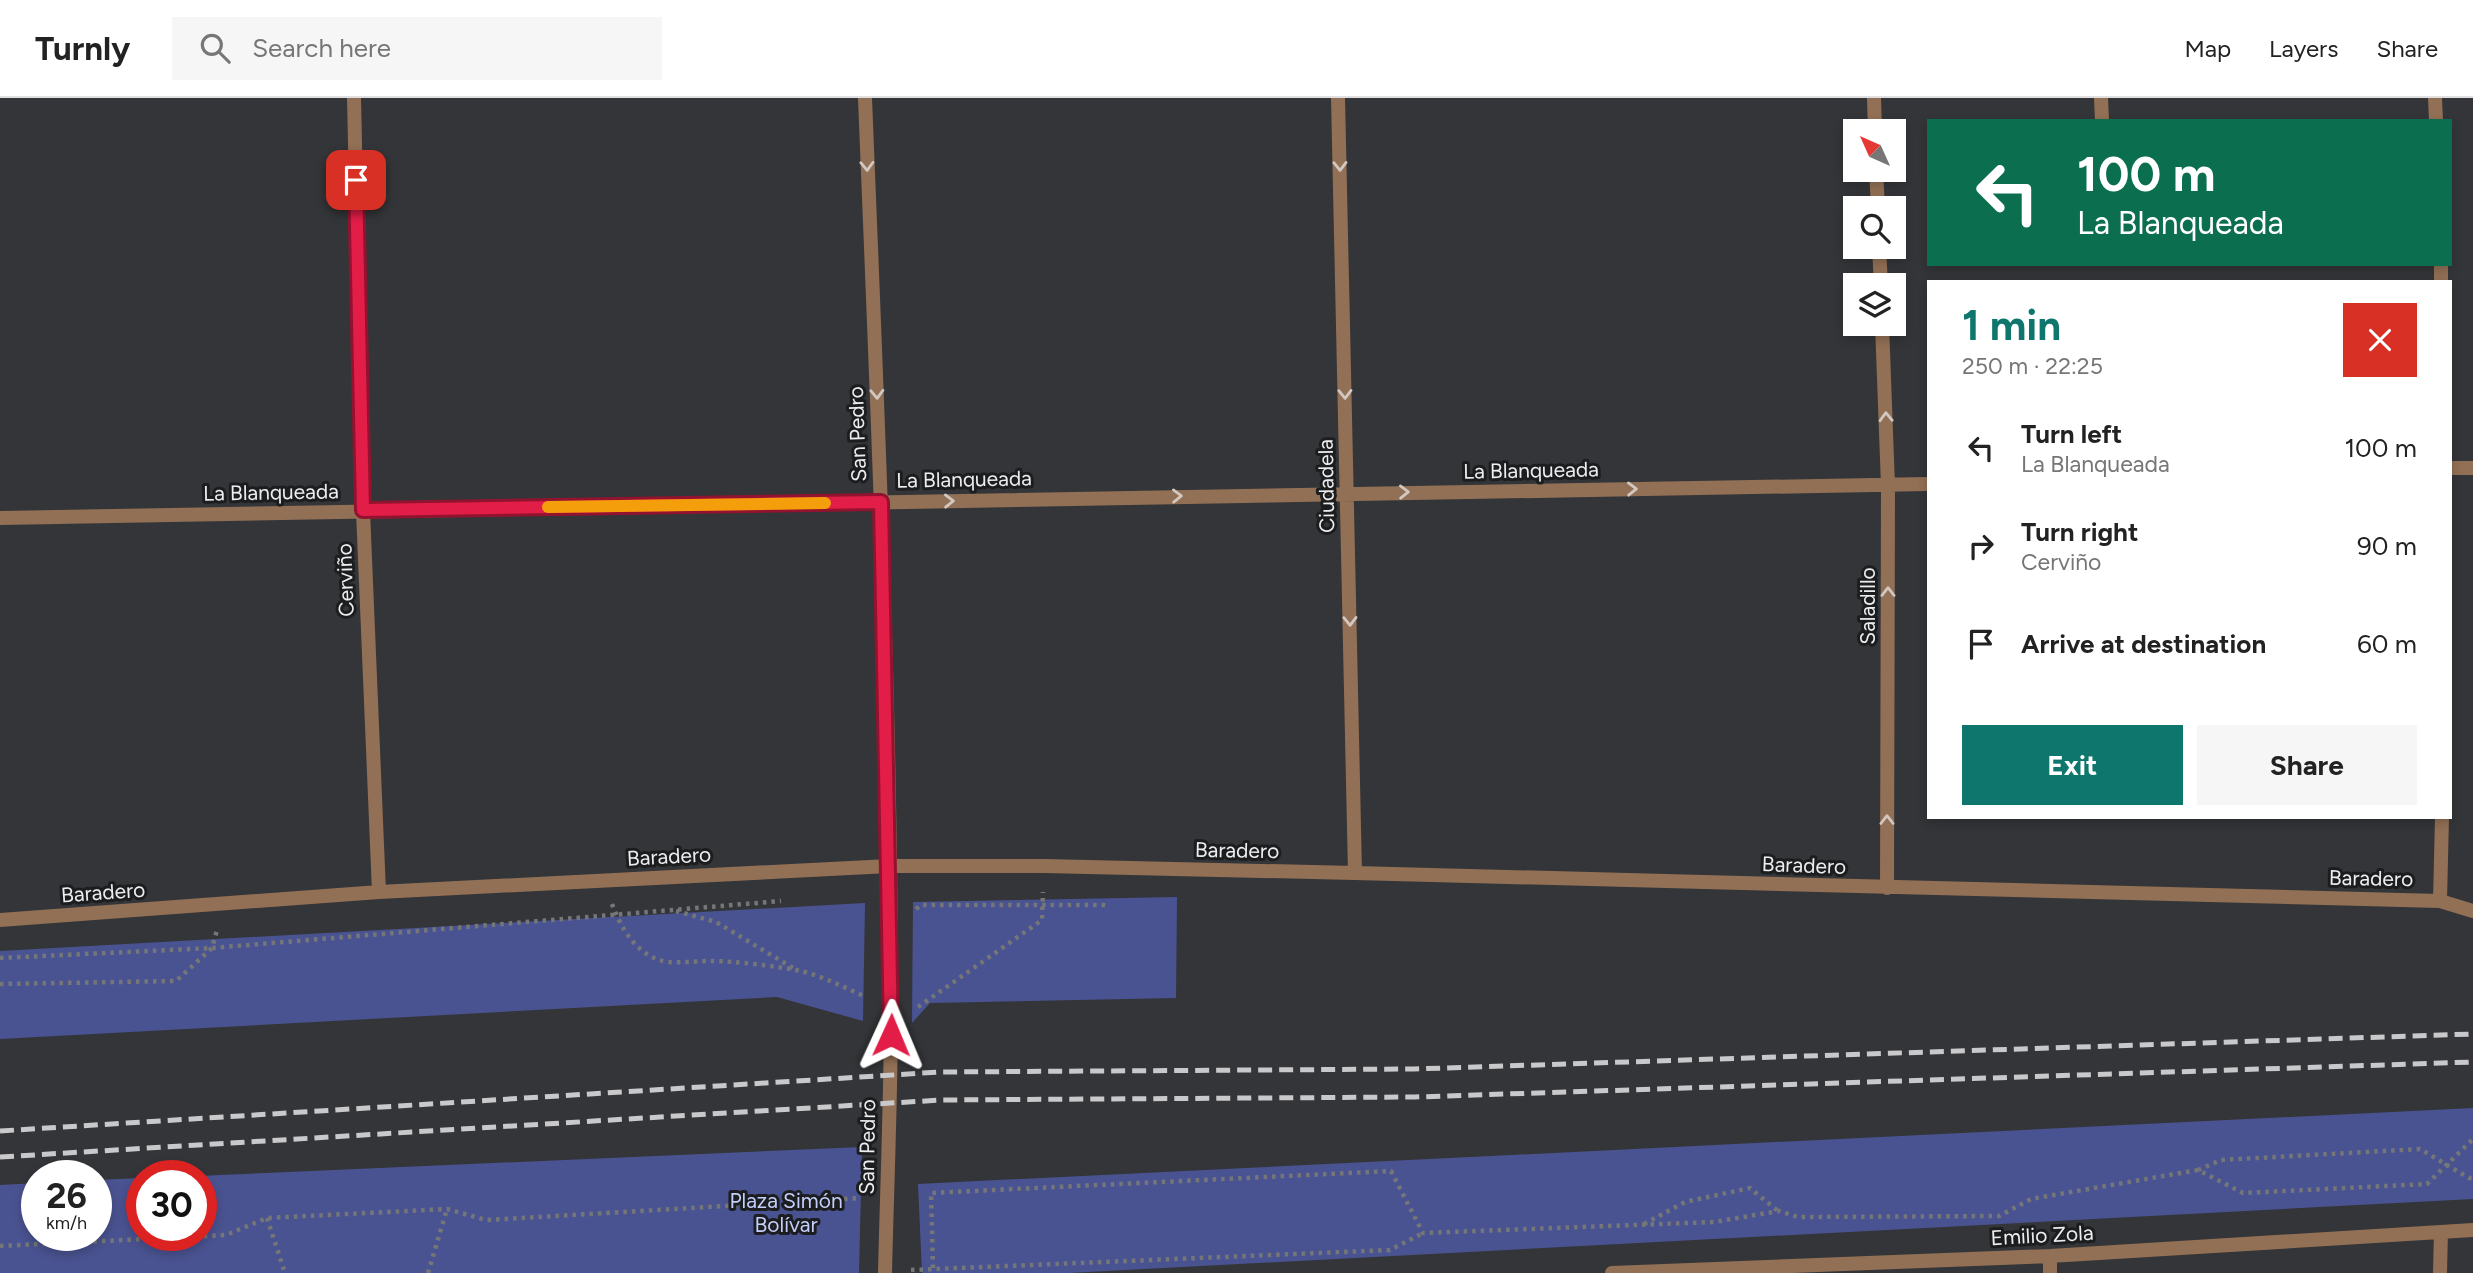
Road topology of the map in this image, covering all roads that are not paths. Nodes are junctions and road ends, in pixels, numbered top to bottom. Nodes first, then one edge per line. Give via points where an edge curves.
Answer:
1 (354, 98) edge
2 (865, 98) edge
3 (1338, 98) edge
4 (1874, 98) edge
5 (2101, 98) edge
6 (2435, 98) edge
7 (1875, 119) edge
8 (2102, 119) edge
9 (2436, 119) edge
10 (1882, 336) edge
11 (2452, 468) edge
12 (2473, 468) edge
13 (1927, 484) edge
14 (1888, 486) junction
15 (1348, 493) junction
16 (881, 502) junction
17 (363, 510) junction
18 (0, 519) edge
19 (2442, 819) edge
20 (889, 866) junction
21 (1355, 873) junction
22 (1887, 888) junction
23 (379, 892) junction
24 (2440, 901) junction
25 (2473, 911) edge
26 (0, 920) edge
27 (2473, 1230) edge
28 (2441, 1232) junction
29 (2050, 1256) junction
30 (885, 1272) edge
31 (1665, 1272) edge
32 (1612, 1273) edge
33 (2050, 1273) edge
34 (2440, 1273) edge

1 - 17 street, Cerviño
2 -> 16 street, San Pedro
3 -> 15 street, Ciudadela
4 - 7 street
5 - 8 street
6 - 9 street
14 -> 10 street, Saladillo
11 - 12 street
13 - 14 street, La Blanqueada
15 -> 14 street, La Blanqueada
22 -> 14 street, Saladillo
16 -> 15 street, La Blanqueada
15 -> 21 street, Ciudadela
16 - 17 street, La Blanqueada
16 - 20 street, San Pedro
17 - 18 street, La Blanqueada
17 - 23 street, Cerviño
19 - 24 street
20 - 21 street, Baradero
20 - 23 street, Baradero
20 - 30 street, San Pedro
21 - 22 street, Baradero
22 - 24 street, Baradero
23 - 26 street, Baradero
24 - 25 street, Baradero
27 - 28 street, Emilio Zola
28 - 29 street, Emilio Zola
28 - 34 street
29 - 31 street, Emilio Zola
29 - 33 street
31 - 32 street, Emilio Zola

